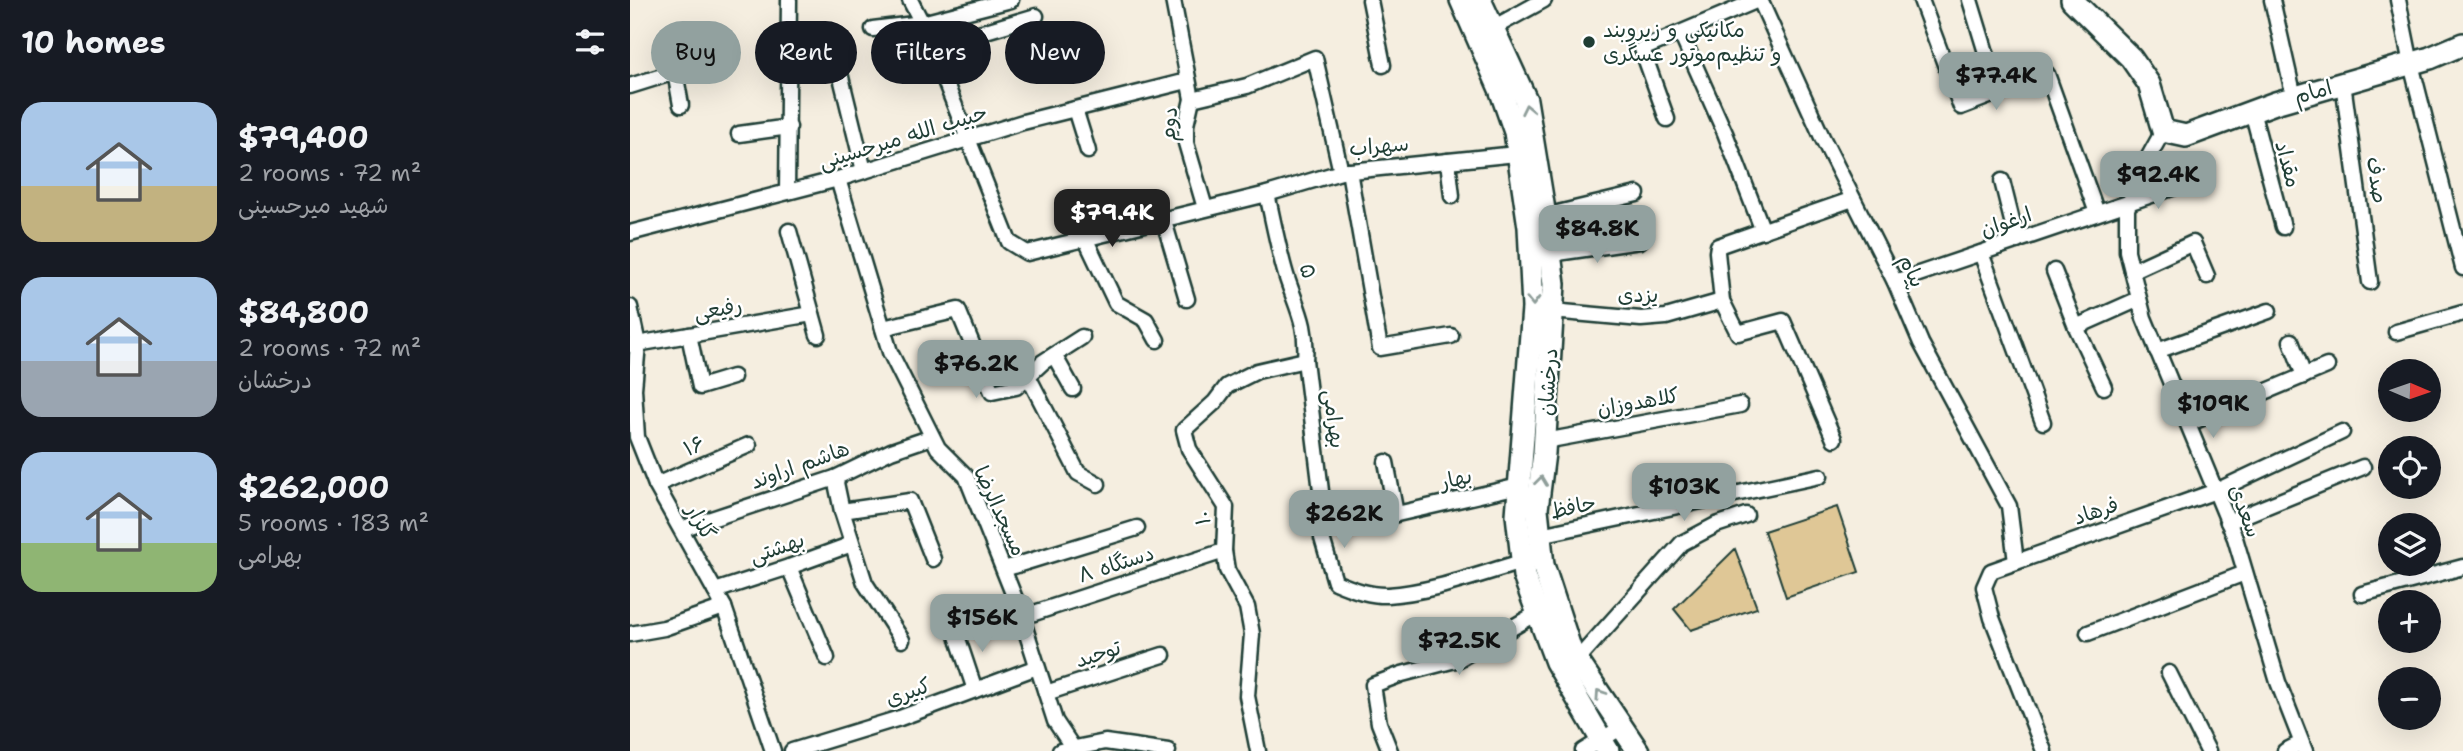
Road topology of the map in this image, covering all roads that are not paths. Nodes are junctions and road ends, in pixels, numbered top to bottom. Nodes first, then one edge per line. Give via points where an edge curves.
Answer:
1 (789, 0) edge
2 (910, 0) edge
3 (1012, 0) edge
4 (1173, 0) edge
5 (1370, 0) edge
6 (1461, 0) edge
7 (1480, 0) edge
8 (1544, 0) edge
9 (1759, 0) edge
10 (1921, 0) edge
11 (1970, 0) edge
12 (2072, 0) edge
13 (2272, 0) edge
14 (2398, 0) edge
15 (1036, 16) dead end
16 (921, 21) edge
17 (930, 21) edge
18 (1493, 27) junction
19 (991, 29) edge
20 (1681, 34) junction
21 (2463, 44) edge
22 (2411, 64) junction
23 (1383, 65) dead end
24 (651, 79) edge
25 (1187, 81) junction
26 (2343, 83) junction
27 (677, 84) edge
28 (843, 84) edge
29 (946, 84) edge
30 (630, 86) edge
31 (1998, 92) junction
32 (2294, 97) junction
33 (1192, 99) junction
34 (681, 105) dead end
35 (1075, 109) junction
36 (2252, 111) junction
37 (1667, 119) dead end
38 (789, 127) junction
39 (2163, 131) junction
40 (739, 134) dead end
41 (968, 139) junction
42 (1088, 151) dead end
43 (1526, 153) junction
44 (1448, 162) junction
45 (864, 171) junction
46 (1345, 172) junction
47 (838, 179) junction
48 (2002, 181) dead end
49 (2175, 187) dead end
50 (787, 192) junction
51 (1267, 194) junction
52 (1637, 194) dead end
53 (1452, 196) dead end
54 (1853, 199) junction
55 (2130, 202) junction
56 (1205, 208) junction
57 (2096, 214) junction
58 (1545, 216) junction
59 (1163, 218) junction
60 (2283, 227) dead end
61 (789, 231) dead end
62 (1763, 231) junction
63 (630, 233) edge
64 (1085, 238) junction
65 (1640, 241) dead end
66 (2017, 241) junction
67 (1981, 253) junction
68 (1550, 254) junction
69 (2463, 268) edge
70 (2054, 271) dead end
71 (2132, 271) junction
72 (2207, 276) dead end
73 (1895, 282) junction
74 (2370, 282) dead end
75 (1187, 299) dead end
76 (2139, 299) junction
77 (1722, 301) junction
78 (630, 307) edge
79 (1552, 311) junction
80 (2269, 311) dead end
81 (2463, 313) edge
82 (812, 314) junction
83 (2076, 327) junction
84 (883, 328) junction
85 (2396, 332) dead end
86 (690, 335) junction
87 (818, 335) dead end
88 (1451, 336) dead end
89 (1082, 337) dead end
90 (1157, 340) dead end
91 (2291, 341) dead end
92 (634, 345) edge
93 (2157, 351) junction
94 (1054, 355) junction
95 (1305, 360) junction
96 (2327, 366) dead end
97 (1028, 376) junction
98 (2304, 376) junction
99 (733, 377) dead end
100 (2104, 387) dead end
101 (1073, 389) dead end
102 (1740, 405) dead end
103 (2043, 422) dead end
104 (2188, 424) junction
105 (2342, 432) dead end
106 (932, 437) junction
107 (1834, 439) dead end
108 (1545, 441) junction
109 (749, 445) dead end
110 (1386, 462) dead end
111 (2363, 467) dead end
112 (1820, 476) dead end
113 (835, 478) junction
114 (1098, 484) dead end
115 (656, 485) junction
116 (1518, 486) junction
117 (2216, 491) junction
118 (842, 511) junction
119 (1396, 514) junction
120 (1746, 515) dead end
121 (1362, 522) dead end
122 (2228, 522) junction
123 (1138, 528) dead end
124 (681, 529) junction
125 (1540, 535) junction
126 (852, 544) junction
127 (1224, 551) junction
128 (933, 559) dead end
129 (1522, 562) junction
130 (2016, 562) junction
131 (789, 567) junction
132 (2463, 567) edge
133 (1004, 569) junction
134 (2245, 573) junction
135 (715, 590) junction
136 (2362, 594) dead end
137 (724, 607) junction
138 (1546, 608) junction
139 (1021, 617) junction
140 (955, 630) dead end
141 (2088, 633) dead end
142 (630, 634) edge
143 (902, 640) dead end
144 (1163, 655) dead end
145 (827, 658) dead end
146 (1577, 660) junction
147 (1037, 667) junction
148 (2169, 673) dead end
149 (975, 690) junction
150 (1046, 693) junction
151 (1622, 727) junction
152 (1605, 745) edge
153 (1106, 747) edge
154 (2303, 747) edge
155 (1067, 750) edge
156 (1255, 750) edge
157 (773, 751) edge
158 (792, 751) edge
159 (1168, 751) edge
160 (1390, 751) edge
161 (1583, 751) edge
162 (1638, 751) edge
163 (2044, 751) edge
164 (2208, 751) edge
165 (2285, 751) edge

1 - 38 street
2 - 16 street
3 - 17 street
4 - 25 street, دوم
5 - 23 street
6 - 43 main road, درخشان
7 - 18 main road, درخشان
8 - 18 street
9 - 20 street
9 - 54 street, پیام
10 - 31 street via 1961,107
11 - 31 street
12 - 39 main road via 2131,58 2149,84
13 - 32 street
14 - 22 street
15 - 19 street
43 -> 18 main road, درخشان via 1526,100
20 - 37 street via 1642,49
20 - 62 street via 1726,133
21 - 22 main road, امام
22 - 26 main road, امام
22 - 69 street
24 - 30 street
25 - 33 street, دوم
25 - 35 street, حبیب الله میرحسینی
26 - 32 main road, امام
26 - 74 street, صدف
27 - 34 street
28 - 45 street
29 - 41 street
31 - 57 street via 2047,74
32 - 36 main road, امام
33 - 46 street, سهراب via 1247,86 1315,58
33 - 56 street, دوم via 1186,143
35 - 41 street, حبیب الله میرحسینی
35 - 42 street
36 - 39 main road, امام via 2186,136
36 - 60 street, مقداد
38 - 40 street
38 - 50 street
39 - 55 street, سعدی
41 - 45 street, حبیب الله میرحسینی
41 - 64 street via 1009,242 1027,253
43 - 44 street, سهراب
43 - 58 main road, درخشان
43 -> 116 main road, درخشان via 1534,308
44 - 46 street, سهراب
44 - 53 street
45 - 47 street, حبیب الله میرحسینی
46 - 51 street
46 - 88 street via 1380,348
47 - 50 street, حبیب الله میرحسینی
47 - 84 street, مسجدالرضا
48 - 66 street
49 - 55 street, ارغوان
50 - 63 street, حبیب الله میرحسینی
51 - 56 street
51 - 95 street, ۵ via 1307,339
52 - 58 street
54 - 62 street
54 - 73 street, پیام
55 - 57 street, ارغوان
55 - 71 street, سعدی via 2127,251
56 - 59 street
57 - 66 street, ارغوان
58 - 68 main road, درخشان
59 - 64 street
59 - 75 street
61 - 82 street
62 - 77 street via 1718,246
64 - 90 street via 1116,303 1146,320
65 - 68 street
66 - 67 street, ارغوان
67 - 73 street, ارغوان
67 - 103 street
68 - 79 main road, درخشان
70 - 83 street
71 - 72 street via 2193,243
71 - 76 street, سعدی
73 - 130 street, پیام via 1921,343 2009,506
76 - 83 street
76 - 93 street, سعدی
77 - 79 street, یزدی via 1666,317 1640,319
77 - 107 street via 1738,332 1783,321
78 - 92 street, گلزار
79 - 108 main road, درخشان
80 - 93 street
81 - 85 street
82 - 86 street, رفیعی
82 - 87 street
83 - 100 street
84 - 97 street via 958,310 992,392 1016,387
84 - 106 street, مسجدالرضا
86 - 92 street, رفیعی
86 - 99 street via 700,387
89 - 94 street
91 - 98 street
92 - 115 street, گلزار via 637,437
93 - 104 street, سعدی
94 - 97 street
94 - 101 street
95 - 127 street, ۱۰ via 1257,371 1227,386 1184,430 1189,449 1226,507
95 - 129 street, بهرامی via 1319,465 1322,538 1335,582 1386,596
96 - 98 street
97 - 114 street via 1078,473
98 - 104 street
102 - 108 street, کلاهدوزان
104 - 117 street, سعدی
105 - 117 street, فرهاد
106 - 113 street, هاشم اراوند
106 - 133 street, مسجدالرضا via 966,476
125 -> 108 main road, درخشان via 1537,509
109 - 115 street, ۱۶
110 - 119 street
111 - 122 street
112 - 125 street, حافظ
113 - 118 street
113 - 124 street, هاشم اراوند
115 - 124 street, گلزار
116 - 119 street, بهار
116 - 129 main road, درخشان
117 - 122 street, سعدی
117 - 130 street, فرهاد
118 - 126 street
118 - 128 street via 910,501
119 - 121 street, بهار
120 - 146 street via 1682,543
122 - 134 street, سعدی
123 - 133 street
124 - 135 street, گلزار
125 - 138 main road, درخشان
126 - 131 street, بهشتی
126 - 143 street via 866,583
127 - 139 street, ۸ دستگاه
127 - 156 street, ۱۰ via 1227,570 1247,607 1252,634 1247,696
129 - 138 main road, درخشان via 1524,576
130 - 163 street, فرهاد via 1990,570 1984,587
131 - 135 street, بهشتی
131 - 145 street
132 - 136 street
133 - 139 street, مسجدالرضا
134 - 141 street
134 - 154 street, سعدی
135 - 137 street, گلزار
137 - 142 street via 664,628
137 - 157 street, گلزار
138 - 146 main road, درخشان
138 - 152 main road, درخشان via 1556,662
138 - 160 street via 1459,659 1373,685 1379,723
139 - 147 street, مسجدالرضا
140 - 149 street
144 - 150 street, توحید
151 -> 146 main road, درخشان
147 - 149 street, کبیری
147 - 150 street, مسجدالرضا
148 - 164 street
149 - 158 street, کبیری
150 - 155 street, مسجدالرضا
151 - 152 street
151 - 162 main road, درخشان
152 - 161 street
153 - 155 street
153 - 159 street
154 - 165 street

